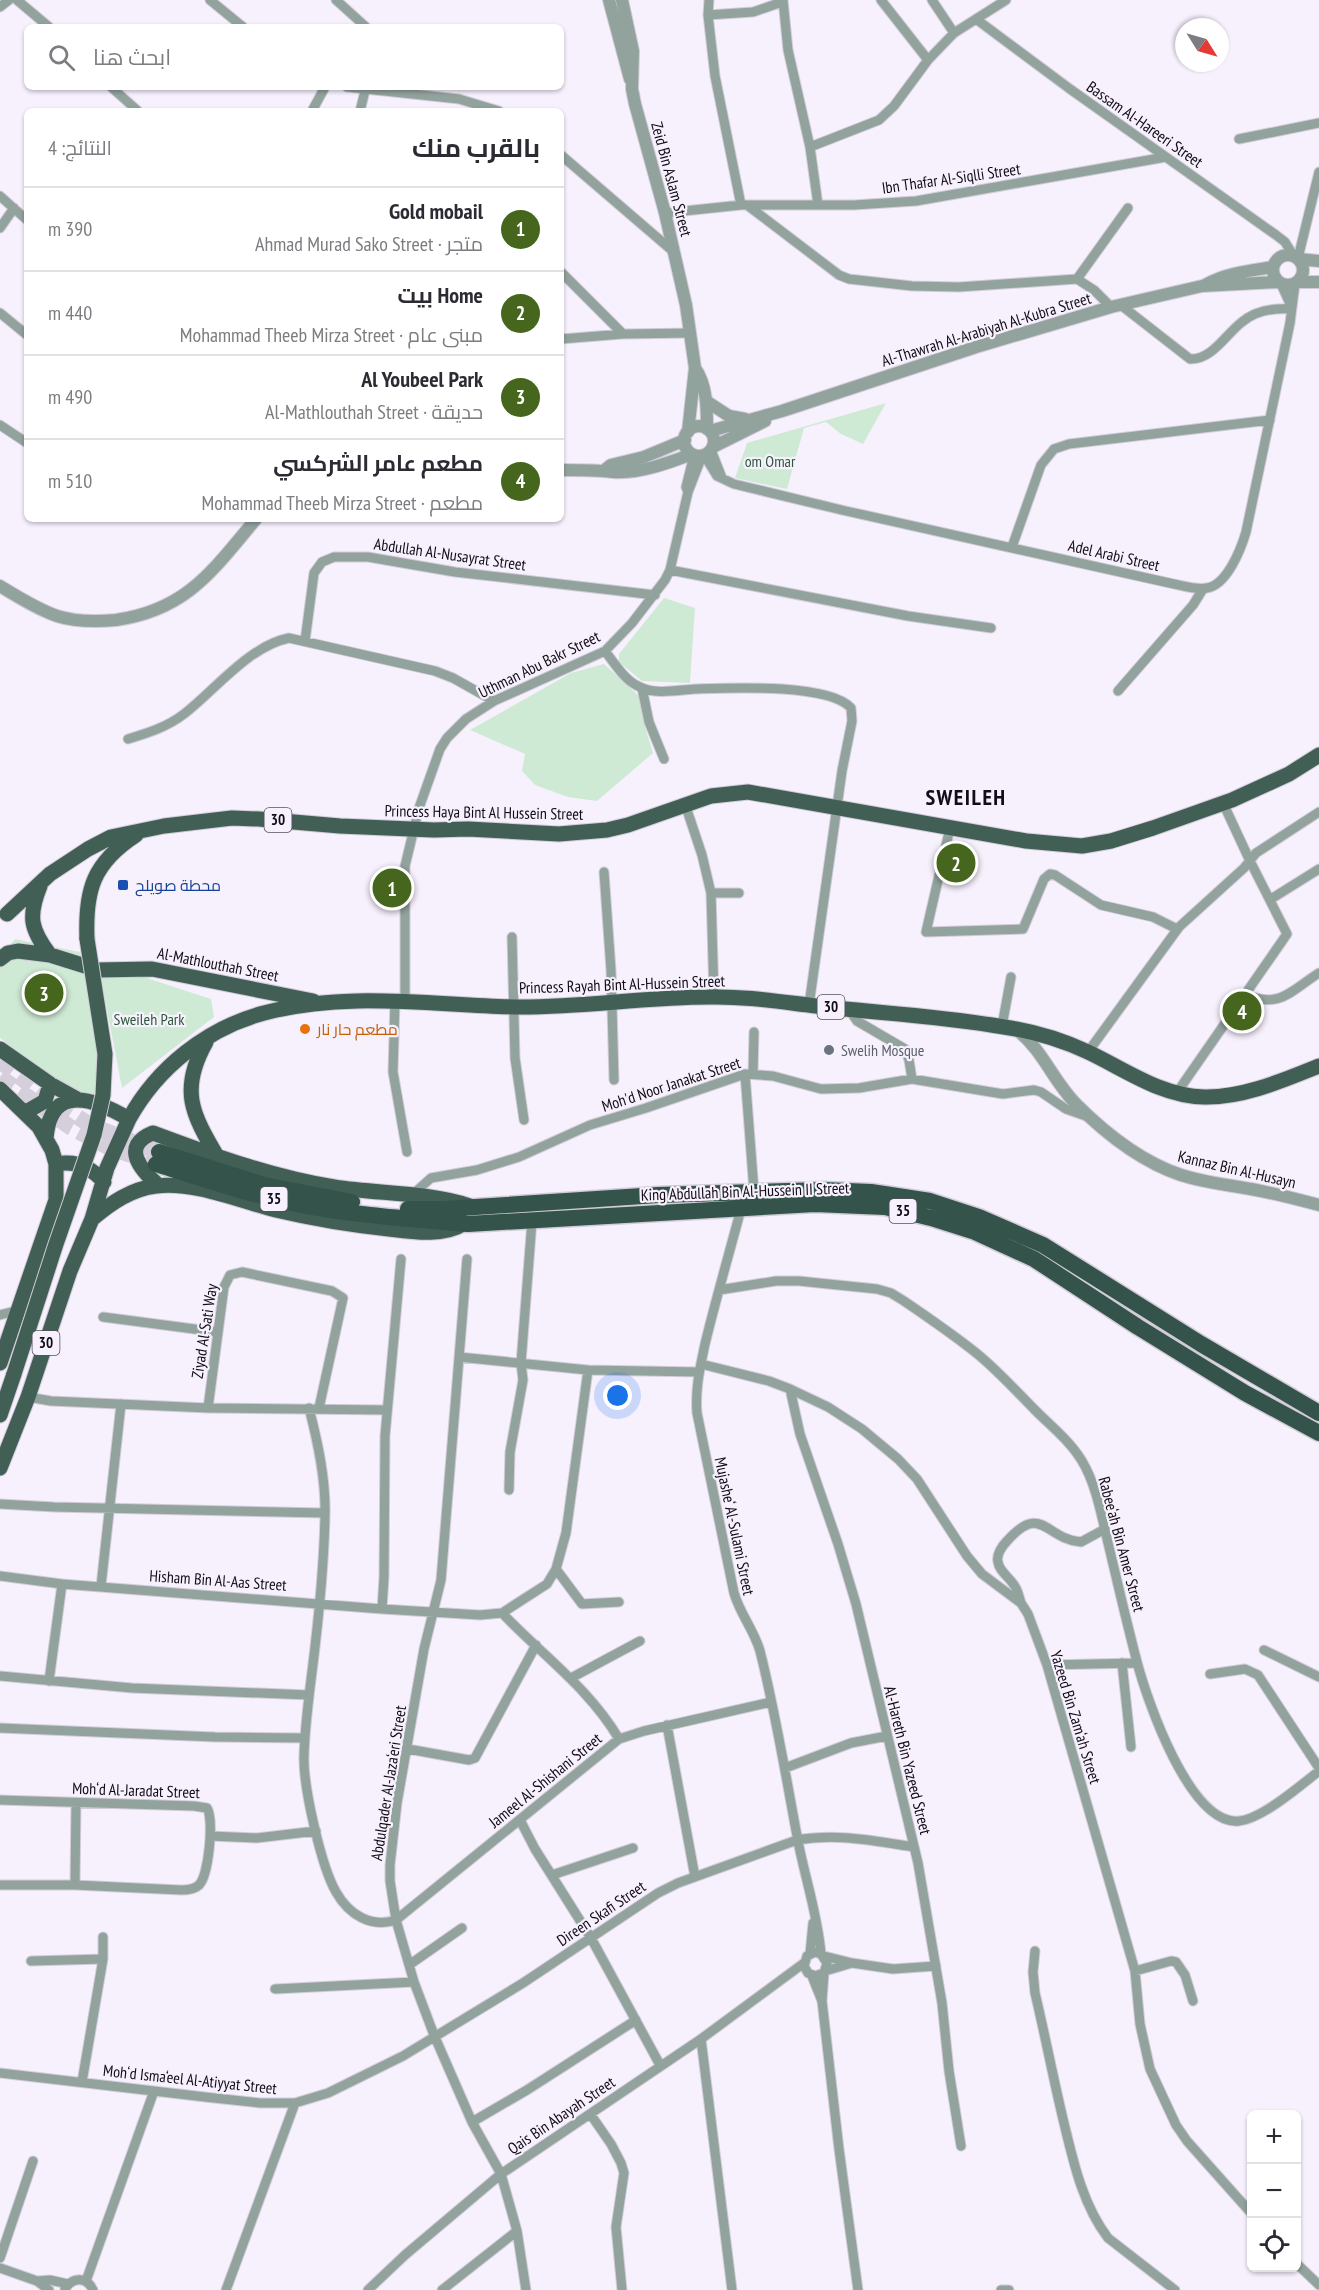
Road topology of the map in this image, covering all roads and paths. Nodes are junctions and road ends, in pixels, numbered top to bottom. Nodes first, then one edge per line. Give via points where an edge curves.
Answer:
1 (9, 0) edge
2 (17, 0) edge
3 (25, 0) edge
4 (210, 0) edge
5 (336, 0) edge
6 (609, 0) edge
7 (622, 0) edge
8 (709, 0) edge
9 (881, 0) edge
10 (932, 0) edge
11 (1006, 0) edge
12 (783, 1) edge
13 (0, 7) edge
14 (708, 15) junction
15 (39, 17) junction
16 (976, 19) junction
17 (46, 24) edge
18 (239, 24) edge
19 (363, 24) edge
20 (954, 33) junction
21 (928, 60) junction
22 (632, 89) junction
23 (114, 90) edge
24 (323, 90) edge
25 (365, 90) edge
26 (383, 90) edge
27 (135, 108) edge
28 (314, 108) edge
29 (361, 108) edge
30 (489, 108) edge
31 (1319, 123) edge
32 (1239, 139) dead end
33 (810, 147) junction
34 (1166, 157) junction
35 (564, 158) edge
36 (1319, 172) edge
37 (0, 196) edge
38 (744, 205) junction
39 (818, 205) junction
40 (14, 208) junction
41 (1128, 208) dead end
42 (665, 213) junction
43 (24, 217) edge
44 (0, 228) edge
45 (675, 253) junction
46 (1297, 258) junction
47 (1319, 261) edge
48 (1273, 267) junction
49 (564, 275) edge
50 (1077, 279) junction
51 (1319, 282) edge
52 (1280, 283) junction
53 (1296, 283) junction
54 (1202, 286) junction
55 (1117, 307) junction
56 (1291, 307) junction
57 (0, 313) edge
58 (24, 333) edge
59 (690, 333) junction
60 (623, 334) junction
61 (564, 339) edge
62 (695, 368) junction
63 (706, 401) junction
64 (782, 411) junction
65 (749, 420) junction
66 (1270, 420) junction
67 (0, 425) edge
68 (708, 430) junction
69 (687, 436) junction
70 (24, 441) edge
71 (702, 453) junction
72 (564, 470) edge
73 (605, 470) junction
74 (253, 522) edge
75 (1012, 547) junction
76 (670, 570) junction
77 (0, 586) edge
78 (1203, 589) junction
79 (655, 595) junction
80 (991, 628) dead end
81 (305, 640) junction
82 (605, 651) junction
83 (642, 688) junction
84 (1118, 691) dead end
85 (494, 701) junction
86 (128, 739) dead end
87 (1319, 755) edge
88 (664, 759) dead end
89 (1223, 803) junction
90 (685, 804) junction
91 (837, 807) junction
92 (1319, 812) edge
93 (951, 828) junction
94 (413, 829) junction
95 (144, 830) junction
96 (1250, 861) junction
97 (1319, 869) edge
98 (604, 872) dead end
99 (41, 883) junction
100 (711, 893) junction
101 (740, 893) dead end
102 (1270, 899) junction
103 (4, 917) edge
104 (1177, 929) junction
105 (512, 937) dead end
106 (50, 955) junction
107 (0, 959) edge
108 (1319, 973) edge
109 (1011, 976) dead end
110 (1244, 994) junction
111 (714, 997) junction
112 (400, 1001) junction
113 (612, 1002) junction
114 (325, 1004) junction
115 (809, 1005) junction
116 (514, 1007) junction
117 (848, 1008) junction
118 (1009, 1028) junction
119 (754, 1032) dead end
120 (209, 1036) junction
121 (1055, 1040) junction
122 (0, 1049) edge
123 (1088, 1052) junction
124 (1046, 1063) junction
125 (1319, 1066) edge
126 (749, 1074) junction
127 (912, 1079) junction
128 (614, 1080) dead end
129 (50, 1084) junction
130 (0, 1089) edge
131 (1176, 1094) junction
132 (77, 1099) junction
133 (26, 1112) junction
134 (1091, 1118) junction
135 (129, 1119) junction
136 (524, 1120) dead end
137 (46, 1138) junction
138 (407, 1152) dead end
139 (218, 1158) junction
140 (56, 1164) junction
141 (106, 1175) junction
142 (158, 1185) junction
143 (754, 1191) junction
144 (410, 1196) junction
145 (1319, 1205) edge
146 (473, 1207) junction
147 (741, 1209) junction
148 (92, 1219) junction
149 (532, 1221) junction
150 (465, 1223) junction
151 (401, 1258) dead end
152 (467, 1259) dead end
153 (719, 1290) junction
154 (19, 1310) junction
155 (0, 1315) edge
156 (103, 1317) dead end
157 (217, 1332) junction
158 (3, 1339) edge
159 (459, 1357) junction
160 (0, 1363) edge
161 (521, 1363) junction
162 (700, 1368) junction
163 (588, 1370) junction
164 (790, 1389) junction
165 (28, 1397) junction
166 (121, 1404) junction
167 (208, 1408) junction
168 (314, 1408) junction
169 (387, 1410) junction
170 (1319, 1413) edge
171 (0, 1415) edge
172 (1319, 1433) edge
173 (0, 1468) edge
174 (509, 1490) dead end
175 (0, 1504) edge
176 (110, 1508) junction
177 (325, 1513) junction
178 (1105, 1529) junction
179 (556, 1569) junction
180 (0, 1576) edge
181 (62, 1584) junction
182 (101, 1586) junction
183 (619, 1602) dead end
184 (320, 1603) junction
185 (1020, 1603) junction
186 (382, 1609) junction
187 (434, 1612) junction
188 (502, 1612) junction
189 (640, 1641) dead end
190 (536, 1645) junction
191 (1264, 1650) dead end
192 (1122, 1663) junction
193 (1137, 1663) junction
194 (1047, 1665) junction
195 (1210, 1674) dead end
196 (0, 1676) edge
197 (1319, 1677) edge
198 (572, 1678) junction
199 (49, 1681) junction
200 (309, 1695) junction
201 (771, 1702) junction
202 (667, 1725) junction
203 (0, 1728) edge
204 (887, 1736) junction
205 (305, 1738) junction
206 (619, 1739) junction
207 (1131, 1747) dead end
208 (408, 1749) junction
209 (785, 1768) junction
210 (1319, 1770) edge
211 (0, 1800) edge
212 (76, 1803) junction
213 (520, 1820) junction
214 (316, 1831) junction
215 (210, 1836) junction
216 (797, 1840) junction
217 (914, 1847) junction
218 (633, 1848) dead end
219 (552, 1875) junction
220 (695, 1877) junction
221 (0, 1885) edge
222 (75, 1885) junction
223 (814, 1917) junction
224 (396, 1920) junction
225 (462, 1928) dead end
226 (103, 1937) dead end
227 (591, 1938) junction
228 (1035, 1952) dead end
229 (810, 1954) junction
230 (822, 1955) junction
231 (103, 1959) junction
232 (31, 1961) dead end
233 (804, 1963) junction
234 (852, 1963) junction
235 (409, 1965) junction
236 (936, 1966) junction
237 (1135, 1971) junction
238 (824, 1972) junction
239 (810, 1975) junction
240 (782, 1978) junction
241 (414, 1982) junction
242 (275, 1989) dead end
243 (822, 2001) junction
244 (1193, 2001) dead end
245 (636, 2020) junction
246 (434, 2036) junction
247 (701, 2038) junction
248 (660, 2065) junction
249 (0, 2073) edge
250 (82, 2082) junction
251 (154, 2091) junction
252 (295, 2103) junction
253 (591, 2115) junction
254 (472, 2122) junction
255 (961, 2146) dead end
256 (33, 2161) dead end
257 (501, 2174) junction
258 (1247, 2209) edge
259 (516, 2231) junction
260 (0, 2258) edge
261 (0, 2268) edge
262 (1301, 2268) edge
263 (37, 2281) junction
264 (86, 2281) junction
265 (1319, 2285) edge
266 (67, 2287) edge
267 (49, 2290) edge
268 (93, 2290) edge
269 (226, 2290) edge
270 (368, 2290) edge
271 (442, 2290) edge
272 (526, 2290) edge
273 (622, 2290) edge
274 (732, 2290) edge
275 (858, 2290) edge
276 (1001, 2290) edge
277 (1009, 2290) edge
278 (1175, 2290) edge

1 - 13 street
2 - 15 street
3 - 15 street
4 - 18 street
5 - 19 street
6 - 22 street
7 - 22 street, Zeid Bin Aslam Street via 633,51
8 - 14 street
9 - 21 street
10 - 20 street
11 - 16 street
12 - 14 street via 753,12
12 - 33 street via 788,50
14 - 38 street via 715,76
15 - 17 street
16 - 20 street
16 - 34 street, Bassam Al-Hareeri Street
20 - 21 street
21 - 33 street via 879,120
22 - 42 street, Zeid Bin Aslam Street
23 - 27 street
24 - 28 street
25 - 29 street
26 - 30 street via 459,99
31 - 32 street
33 - 39 street
34 - 39 street, Ibn Thafar Al-Siqlli Street via 936,199
34 - 46 street, Bassam Al-Hareeri Street via 1276,235
35 - 45 street
36 - 46 street
37 - 40 street
38 - 39 street, Ibn Thafar Al-Siqlli Street
38 - 42 street, Ibn Thafar Al-Siqlli Street
38 - 50 street via 849,279 959,287
40 - 43 street
40 - 44 street
41 - 50 street
42 - 45 street, Zeid Bin Aslam Street
45 - 59 street, Zeid Bin Aslam Street
46 - 47 street
46 - 48 street via 1280,257
46 - 53 street via 1304,271
48 - 52 street
48 - 54 street, Al-Thawrah Al-Arabiyah Al-Kubra Street via 1232,273
49 - 60 street
50 - 55 street
51 - 53 street
52 - 53 street
52 - 54 street, Al-Thawrah Al-Arabiyah Al-Kubra Street
52 - 56 street
53 - 56 street
54 - 55 street, Al-Thawrah Al-Arabiyah Al-Kubra Street
55 - 56 street via 1195,360 1208,354 1247,318
55 - 64 street, Al-Thawrah Al-Arabiyah Al-Kubra Street via 976,347
56 - 66 street
57 - 58 street
59 - 60 street
59 - 62 street, Zeid Bin Aslam Street
60 - 61 street
62 - 63 street, Zeid Bin Aslam Street
62 - 69 street, Zeid Bin Aslam Street
63 - 65 street via 729,416
63 - 68 street, Zeid Bin Aslam Street
64 - 65 street, Al-Thawrah Al-Arabiyah Al-Kubra Street
64 - 71 street, Al-Thawrah Al-Arabiyah Al-Kubra Street
65 - 68 street, Al-Thawrah Al-Arabiyah Al-Kubra Street
66 - 75 street via 1054,449 1041,465
66 - 78 street via 1243,544 1222,578
67 - 70 street
68 - 69 street via 697,427
68 - 71 street via 713,437
69 - 71 street via 686,448
69 - 73 street, Al-Thawrah Al-Arabiyah Al-Kubra Street
71 - 73 street, Al-Thawrah Al-Arabiyah Al-Kubra Street via 639,470
71 - 75 street, Adel Arabi Street via 722,478 734,484
71 - 76 street, Uthman Abu Bakr Street via 686,487
72 - 73 street, Al-Thawrah Al-Arabiyah Al-Kubra Street
74 - 77 street via 196,586 169,605 134,617 76,621 38,608
75 - 78 street, Adel Arabi Street
76 - 79 street, Uthman Abu Bakr Street
76 - 80 street
78 - 84 street
79 - 81 street, Abdullah Al-Nusayrat Street via 455,572 368,557 334,557 322,562 315,573
79 - 82 street, Uthman Abu Bakr Street
81 - 85 street via 435,672
81 - 86 street via 289,638 265,647 175,720
82 - 83 street via 621,672
82 - 85 street, Uthman Abu Bakr Street
83 - 88 street via 649,722
83 - 91 street via 779,689 826,695 847,704 853,712
85 - 94 street, Uthman Abu Bakr Street via 466,719 447,738
87 - 89 main road, Princess Haya Bint Al Hussein Street / 30 via 1269,784
89 - 93 main road, Princess Haya Bint Al Hussein Street / 30 via 1111,841 1082,846
89 - 96 street
90 - 91 main road, Princess Haya Bint Al Hussein Street / 30 via 724,793 748,792
90 - 94 main road, Princess Haya Bint Al Hussein Street / 30 via 628,825 584,832
90 - 100 street
91 - 93 main road, Princess Haya Bint Al Hussein Street / 30
91 - 115 street
92 - 96 street via 1256,853
93 - 104 street via 926,932 1023,929 1044,879 1050,874 1101,905 1153,916
94 - 95 main road, Princess Haya Bint Al Hussein Street / 30 via 232,818
94 - 112 street, Uthman Abu Bakr Street via 405,874
95 - 99 main road, Princess Haya Bint Al Hussein Street / 30 via 101,842
95 - 171 main road, bridge via 110,854 90,892 87,939 105,1054 103,1095 94,1135
96 - 102 street
96 - 104 street
97 - 102 street
98 - 113 street
99 - 103 main road, Princess Haya Bint Al Hussein Street / 30
99 - 106 main road via 31,916
100 - 101 street
100 - 111 street
102 - 110 street via 1286,936
104 - 123 street
105 - 116 street
106 - 107 main road, Al-Mathlouthah Street via 18,951
106 - 114 main road, Al-Mathlouthah Street via 98,970 152,969
108 - 110 street via 1274,1000 1261,1001
109 - 118 street
110 - 131 street
111 - 113 main road, Princess Rayah Bint Al-Hussein Street / 30
111 - 115 main road, Princess Rayah Bint Al-Hussein Street / 30
112 - 114 main road, Princess Rayah Bint Al-Hussein Street / 30
112 - 116 main road, Princess Rayah Bint Al-Hussein Street / 30
112 - 138 street, Uthman Abu Bakr Street via 393,1072
113 - 116 main road, Princess Rayah Bint Al-Hussein Street / 30
113 - 128 street
114 - 120 main road, Princess Rayah Bint Al-Hussein Street / 30 via 265,1013
115 - 117 main road, Princess Rayah Bint Al-Hussein Street / 30
116 - 136 street via 515,1058
117 - 118 main road, Princess Rayah Bint Al-Hussein Street / 30
117 - 127 street via 856,1021 904,1048
118 - 121 main road, Princess Rayah Bint Al-Hussein Street / 30
118 - 124 street, Kannaz Bin Al-Husayn via 1034,1044
119 - 126 street
120 - 135 main road, Princess Rayah Bint Al-Hussein Street / 30 via 166,1069
120 - 139 main road via 191,1075 190,1093 199,1126
121 - 123 main road, Princess Rayah Bint Al-Hussein Street / 30
121 - 124 street
122 - 129 main road
123 - 131 main road, Princess Rayah Bint Al-Hussein Street / 30
124 - 134 street, Kannaz Bin Al-Husayn via 1062,1089
125 - 131 main road, Princess Rayah Bint Al-Hussein Street / 30 via 1228,1095
126 - 127 street, Moh'd Noor Janakat Street via 834,1089
126 - 143 street
126 - 144 street, Moh'd Noor Janakat Street via 590,1125 519,1157 431,1178
127 - 134 street, Moh'd Noor Janakat Street via 1003,1094 1034,1090
129 - 132 main road
129 - 133 main road via 45,1101
130 - 133 main road
132 - 135 main road via 107,1107
132 - 137 main road via 53,1110
133 - 137 main road
134 - 145 street, Kannaz Bin Al-Husayn via 1130,1149 1173,1172
135 - 141 main road, 30
137 - 140 main road
139 - 142 main road via 153,1133 147,1135 138,1145 136,1158
139 - 144 main road via 311,1183
140 - 141 main road via 70,1162
140 - 154 main road, 30 via 56,1200
141 - 148 main road, 30
142 - 148 main road via 122,1197
142 - 150 main road via 224,1195 323,1220 396,1230 445,1231
143 - 146 highway, King Abdullah Bin Al-Hussein II Street / 35
143 - 170 highway, King Abdullah Bin Al-Hussein II Street / 35 via 846,1190 901,1196 944,1204 995,1223 1067,1259
144 - 146 main road via 446,1198
146 - 150 highway, King Abdullah Bin Al-Hussein II Street / 35 via 411,1209 350,1202 158,1158 260,1196 305,1206 395,1219
147 - 149 highway, King Abdullah Bin Al-Hussein II Street / 35
147 - 153 street, Mujashe‘ Al-Sulami Street
147 - 172 highway, King Abdullah Bin Al-Hussein II Street / 35 via 815,1204 885,1207 975,1232 1053,1270 1225,1381
148 - 165 main road, 30 via 59,1301
149 - 150 highway, King Abdullah Bin Al-Hussein II Street / 35
149 - 161 street
151 - 169 street
152 - 159 street, Abdulqader Al-Jaza‘eri Street
153 - 162 street, Mujashe‘ Al-Sulami Street
153 - 178 street, Rabee‘ah Bin Amer Street via 799,1281 877,1289 898,1296 981,1358 1068,1441 1086,1468
154 - 155 street
154 - 158 main road, 30
156 - 157 street
157 - 167 street, Ziyad Al-Sati Way
157 - 168 street, Ziyad Al-Sati Way via 224,1287 230,1275 236,1273 341,1295 343,1303
158 - 160 main road, 30
159 - 161 street, Yazeed Bin Zam‘ah Street
159 - 187 street, Abdulqader Al-Jaza‘eri Street via 442,1568
161 - 163 street, Yazeed Bin Zam‘ah Street
161 - 174 street via 523,1380 510,1452
162 - 163 street, Yazeed Bin Zam‘ah Street
162 - 164 street, Yazeed Bin Zam‘ah Street via 769,1381
162 - 201 street, Mujashe‘ Al-Sulami Street via 696,1396 698,1425 734,1593 740,1613 754,1634
163 - 179 street via 566,1533
164 - 185 street, Yazeed Bin Zam‘ah Street via 848,1419 898,1459 917,1479 974,1565
164 - 204 street, Al-Hareth Bin Yazeed Street via 800,1434 856,1604
165 - 166 street
165 - 173 main road, 30
166 - 167 street
166 - 176 street
167 - 168 street
168 - 169 street
168 - 177 street
169 - 186 street
175 - 176 street
176 - 177 street
176 - 182 street
177 - 184 street
178 - 185 street via 1081,1542 1063,1538 1034,1522 1022,1526 998,1555 998,1563 1015,1586
178 - 193 street, Rabee‘ah Bin Amer Street
179 - 183 street via 582,1604
179 - 188 street via 547,1584
180 - 181 street, Hisham Bin Al-Aas Street
181 - 182 street, Hisham Bin Al-Aas Street
181 - 199 street
182 - 184 street, Hisham Bin Al-Aas Street
184 - 186 street, Hisham Bin Al-Aas Street
184 - 200 street
185 - 194 street, Yazeed Bin Zam‘ah Street
186 - 187 street, Hisham Bin Al-Aas Street
187 - 188 street, Hisham Bin Al-Aas Street
187 - 208 street, Abdulqader Al-Jaza‘eri Street
188 - 190 street
189 - 198 street
190 - 198 street
190 - 208 street via 476,1758
191 - 197 street
192 - 193 street
192 - 194 street
192 - 207 street
193 - 210 street, Rabee‘ah Bin Amer Street via 1175,1761 1190,1787 1215,1815 1230,1821 1247,1820 1286,1797
194 - 237 street, Yazeed Bin Zam‘ah Street
195 - 210 street via 1245,1669 1258,1675
196 - 199 street
198 - 206 street via 600,1709
199 - 200 street
200 - 205 street
201 - 202 street, Jameel Al-Shishani Street
201 - 209 street, Mujashe‘ Al-Sulami Street
202 - 206 street, Jameel Al-Shishani Street
202 - 220 street
203 - 205 street
204 - 209 street via 837,1748
204 - 217 street, Al-Hareth Bin Yazeed Street
205 - 214 street via 306,1779
206 - 213 street, Jameel Al-Shishani Street
208 - 224 street, Abdulqader Al-Jaza‘eri Street via 390,1865
209 - 216 street, Mujashe‘ Al-Sulami Street
211 - 212 street, Moh‘d Al-Jaradat Street
212 - 215 street, Moh‘d Al-Jaradat Street via 201,1806 210,1813
212 - 222 street
213 - 219 street
213 - 224 street, Jameel Al-Shishani Street
214 - 215 street via 257,1838
214 - 224 street via 331,1882 345,1904 369,1922 384,1924
215 - 222 street, Moh‘d Al-Jaradat Street via 204,1878 194,1888
216 - 217 street, Direen Skafi Street via 837,1837
216 - 220 street, Direen Skafi Street
216 - 223 street, Mujashe‘ Al-Sulami Street
217 - 236 street, Al-Hareth Bin Yazeed Street
218 - 219 street
219 - 227 street
220 - 227 street, Direen Skafi Street via 658,1893
221 - 222 street, Moh‘d Al-Jaradat Street
223 - 229 street, Mujashe‘ Al-Sulami Street
223 - 230 street, Mujashe‘ Al-Sulami Street
224 - 235 street, Abdulqader Al-Jaza‘eri Street
225 - 235 street
226 - 231 street
227 - 245 street
227 - 246 street, Direen Skafi Street
228 - 278 street via 1035,1993 1072,2158 1085,2198 1108,2238
229 - 230 street
229 - 233 street
230 - 234 street
230 - 238 street via 827,1963
231 - 232 street
231 - 250 street
233 - 239 street
233 - 240 street, Qais Bin Abayah Street
234 - 236 street via 893,1969
234 - 238 street
235 - 241 street, Abdulqader Al-Jaza‘eri Street
236 - 255 street, Al-Hareth Bin Yazeed Street
237 - 244 street via 1176,1962 1185,1975
237 - 258 street, Yazeed Bin Zam‘ah Street via 1145,2052 1169,2111 1187,2141
238 - 239 street
238 - 243 street
239 - 240 street, Qais Bin Abayah Street
239 - 243 street
240 - 247 street, Qais Bin Abayah Street
241 - 242 street
241 - 246 street, Abdulqader Al-Jaza‘eri Street
243 - 275 street
245 - 248 street
245 - 254 street
246 - 252 street, Moh‘d Isma‘eel Al-Atiyyat Street via 354,2081
246 - 254 street, Abdulqader Al-Jaza‘eri Street
247 - 248 street, Qais Bin Abayah Street
247 - 274 street
248 - 253 street, Qais Bin Abayah Street
249 - 250 street, Moh‘d Isma‘eel Al-Atiyyat Street
250 - 251 street, Moh‘d Isma‘eel Al-Atiyyat Street
251 - 252 street, Moh‘d Isma‘eel Al-Atiyyat Street
251 - 264 street
252 - 269 street
253 - 257 street, Qais Bin Abayah Street
253 - 273 street via 611,2144 624,2173 616,2227
254 - 257 street, Abdulqader Al-Jaza‘eri Street
256 - 260 street
257 - 259 street, Abdulqader Al-Jaza‘eri Street
257 - 270 street, Qais Bin Abayah Street
259 - 271 street
259 - 272 street, Abdulqader Al-Jaza‘eri Street
261 - 263 street
262 - 265 street
263 - 266 street via 50,2280
263 - 267 street
264 - 266 street via 76,2279
264 - 268 street
276 - 277 street

